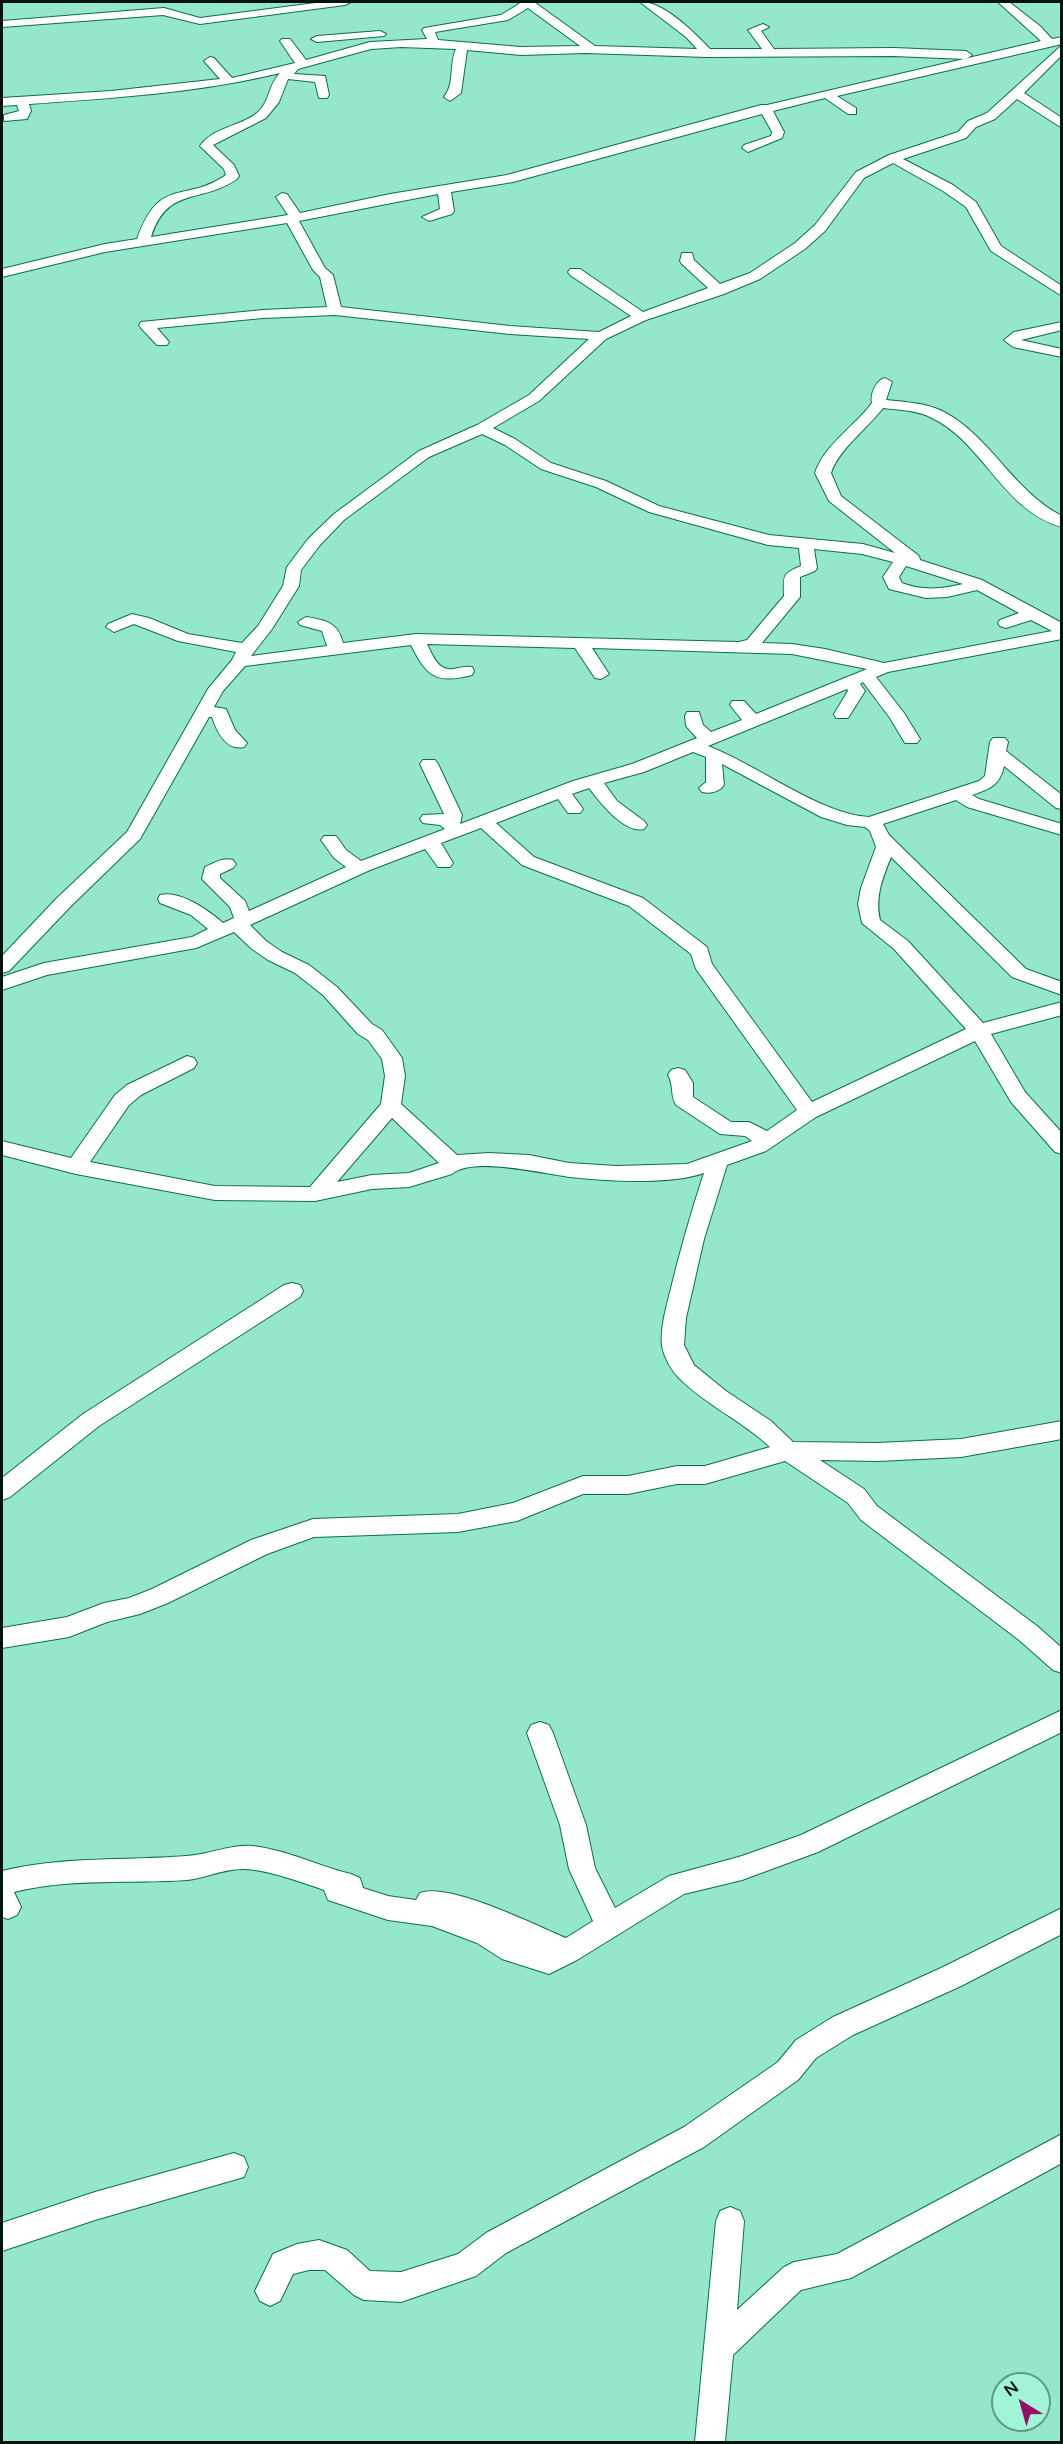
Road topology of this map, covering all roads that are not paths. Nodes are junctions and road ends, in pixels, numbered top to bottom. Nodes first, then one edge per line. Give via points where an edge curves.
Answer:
1 (117, 2) edge
2 (345, 2) edge
3 (528, 2) edge
4 (646, 2) edge
5 (1003, 2) edge
6 (301, 5) edge
7 (120, 14) junction
8 (309, 19) dead end
9 (2, 24) edge
10 (763, 27) dead end
11 (428, 30) junction
12 (575, 36) junction
13 (532, 38) dead end
14 (317, 39) dead end
15 (835, 40) dead end
16 (1062, 40) edge
17 (286, 41) dead end
18 (434, 43) junction
19 (918, 45) dead end
20 (1055, 45) edge
21 (463, 46) junction
22 (592, 49) junction
23 (556, 50) junction
24 (706, 53) junction
25 (771, 53) junction
26 (852, 53) junction
27 (970, 55) junction
28 (570, 56) dead end
29 (988, 57) junction
30 (245, 66) dead end
31 (294, 69) junction
32 (229, 82) junction
33 (882, 82) junction
34 (894, 92) dead end
35 (827, 94) junction
36 (1016, 94) junction
37 (324, 95) dead end
38 (450, 97) dead end
39 (2, 102) edge
40 (22, 102) junction
41 (765, 108) junction
42 (852, 111) dead end
43 (8, 118) dead end
44 (1062, 124) edge
45 (748, 148) dead end
46 (893, 158) junction
47 (444, 189) junction
48 (282, 197) dead end
49 (429, 217) dead end
50 (294, 218) junction
51 (142, 242) junction
52 (73, 254) junction
53 (687, 256) dead end
54 (2, 260) edge
55 (2, 273) edge
56 (575, 273) dead end
57 (719, 291) junction
58 (1062, 292) edge
59 (594, 302) dead end
60 (335, 311) junction
61 (637, 319) junction
62 (1062, 326) edge
63 (534, 332) junction
64 (601, 336) junction
65 (162, 342) dead end
66 (1062, 353) edge
67 (575, 358) junction
68 (885, 382) dead end
69 (879, 403) junction
70 (482, 428) junction
71 (1062, 522) edge
72 (806, 544) junction
73 (902, 560) junction
74 (921, 565) junction
75 (979, 585) junction
76 (1034, 613) junction
77 (306, 622) dead end
78 (1006, 623) dead end
79 (114, 627) dead end
80 (1062, 632) edge
81 (416, 639) junction
82 (580, 642) junction
83 (336, 649) junction
84 (736, 649) junction
85 (243, 655) junction
86 (884, 668) junction
87 (466, 671) dead end
88 (601, 674) dead end
89 (858, 679) junction
90 (738, 705) dead end
91 (205, 711) junction
92 (842, 714) dead end
93 (693, 716) dead end
94 (753, 721) junction
95 (911, 739) dead end
96 (238, 742) dead end
97 (708, 749) junction
98 (429, 764) dead end
99 (649, 764) junction
100 (1019, 770) junction
101 (993, 777) junction
102 (593, 780) junction
103 (708, 788) dead end
104 (562, 791) junction
105 (959, 794) junction
106 (1062, 804) edge
107 (574, 809) dead end
108 (429, 819) dead end
109 (482, 820) junction
110 (870, 822) junction
111 (638, 825) dead end
112 (453, 827) junction
113 (1062, 830) edge
114 (882, 838) junction
115 (330, 840) dead end
116 (430, 840) junction
117 (444, 863) dead end
118 (227, 864) dead end
119 (359, 868) junction
120 (167, 899) dead end
121 (234, 925) junction
122 (2, 980) edge
123 (1062, 989) edge
124 (1062, 1008) edge
125 (979, 1031) junction
126 (187, 1063) dead end
127 (678, 1075) dead end
128 (391, 1106) junction
129 (809, 1112) junction
130 (768, 1140) junction
131 (1062, 1147) edge
132 (2, 1148) edge
133 (719, 1159) junction
134 (452, 1163) junction
135 (76, 1167) junction
136 (315, 1194) junction
137 (292, 1291) dead end
138 (1062, 1430) edge
139 (789, 1451) junction
140 (2, 1491) edge
141 (2, 1638) edge
142 (1062, 1663) edge
143 (1062, 1720) edge
144 (540, 1733) dead end
145 (2, 1883) edge
146 (2, 1895) edge
147 (2, 1906) edge
148 (1062, 1920) edge
149 (615, 1923) junction
150 (1062, 2148) edge
151 (234, 2167) dead end
152 (730, 2221) dead end
153 (2, 2237) edge
154 (270, 2291) dead end
155 (719, 2348) junction
156 (710, 2442) edge

1 - 7 street
2 - 6 street
3 - 11 street via 504,18
3 - 12 street
4 - 24 street via 690,35
5 - 20 street
6 - 7 street via 200,21 164,11
6 - 8 street
7 - 9 street
10 - 25 street via 754,30
11 - 14 street
11 - 18 street
12 - 13 street
12 - 22 street
15 - 26 street
16 - 20 street
17 - 31 street
18 - 21 street
18 - 31 street via 370,46
19 - 27 street via 941,45
20 - 29 street
20 - 36 street
21 - 23 street
21 - 38 street via 455,93
22 - 23 street
22 - 24 street
23 - 28 street via 560,56
24 - 25 street
25 - 26 street
26 - 27 street
27 - 29 street
29 - 33 street
30 - 32 street via 214,66
31 - 32 street
31 - 37 street via 296,78 321,79
31 - 51 street via 279,81 264,116 215,137 206,146 230,168 233,176 163,204 150,217
32 - 40 street
33 - 34 street
33 - 35 street
35 - 41 street
35 - 42 street
36 - 44 street
36 - 46 street via 962,135
39 - 40 street
40 - 43 street via 23,116
41 - 45 street via 777,132 776,138
41 - 47 street via 539,172
46 - 57 street via 860,175 820,228 800,246 755,276
46 - 58 street via 971,205 996,248
47 - 49 street via 447,211
47 - 50 street
48 - 50 street
50 - 51 street
50 - 60 street via 326,275
51 - 52 street
52 - 54 street
52 - 55 street
53 - 57 street via 687,261
56 - 61 street
57 - 61 street
59 - 61 street via 622,319
60 - 63 street
60 - 65 street via 146,325
61 - 64 street
62 - 66 street via 1011,340
63 - 64 street
63 - 67 street
64 - 67 street
67 - 70 street via 534,398
68 - 69 street
69 - 71 street via 920,408 941,416 959,429 1031,504
69 - 74 street via 835,452 823,473 834,498
70 - 72 street via 546,466 601,484 654,509 746,535
70 - 85 street via 424,454 339,518 293,570 291,586
72 - 73 street via 863,549
72 - 84 street via 809,567 792,575 792,597 753,643
73 - 74 street
73 - 75 street via 891,577 895,586 907,592 932,595
74 - 75 street
75 - 76 street
76 - 78 street
76 - 80 street
77 - 83 street via 328,626 334,632
79 - 85 street via 132,619 143,621
80 - 86 street
81 - 82 street
81 - 83 street
81 - 87 street via 433,669 441,675
82 - 84 street
82 - 88 street
83 - 85 street
84 - 86 street via 792,649
85 - 91 street via 216,689
86 - 89 street
89 - 92 street via 856,691
89 - 94 street
89 - 95 street via 898,717
90 - 94 street
91 - 96 street via 220,713 222,722
91 - 122 street via 134,835 64,902
93 - 97 street
94 - 97 street
97 - 99 street
97 - 99 street
97 - 103 street via 715,785
97 - 110 street via 834,818
98 - 112 street via 453,815
99 - 102 street
100 - 101 street
100 - 101 street via 998,747
100 - 106 street
101 - 105 street via 984,785
102 - 104 street
102 - 111 street via 611,805
104 - 107 street
104 - 109 street
105 - 110 street
105 - 113 street via 973,803
108 - 112 street via 445,820
109 - 112 street
109 - 129 street via 528,861 636,902 700,951 703,965
110 - 114 street
112 - 116 street
114 - 123 street via 1020,974
114 - 125 street via 885,847 867,904 871,923 901,945
115 - 119 street via 340,854
116 - 117 street
116 - 119 street
118 - 121 street via 211,871 211,879 238,906
119 - 121 street
120 - 121 street
121 - 122 street via 196,942
121 - 128 street via 275,956 302,969 375,1035 392,1058 395,1076
124 - 125 street
125 - 129 street
125 - 131 street via 1018,1097
126 - 135 street via 122,1100
127 - 130 street via 683,1083 683,1100 727,1129 749,1129
128 - 134 street
128 - 136 street
129 - 130 street
130 - 133 street
132 - 135 street
133 - 134 street via 688,1171 616,1173 530,1162
133 - 139 street via 693,1239 675,1318 673,1345 686,1371 763,1427
134 - 136 street via 445,1169 409,1180 372,1182
135 - 136 street via 215,1193
137 - 140 street via 91,1420
138 - 139 street via 961,1448
139 - 141 street via 705,1474 628,1485 583,1485 516,1512 458,1523 313,1528 259,1547 131,1607 69,1627
139 - 142 street via 856,1496 868,1513
143 - 149 street via 809,1844 742,1868 678,1884
144 - 149 street via 573,1825 582,1869 604,1915
145 - 149 street via 92,1871 193,1868 239,1857 284,1863 337,1883 469,1910 568,1951
146 - 147 street via 8,1907
148 - 154 street via 843,2026 806,2049 788,2071 694,2138 496,2243 466,2266 401,2287 364,2285 338,2259 317,2254 283,2264
150 - 155 street via 841,2268 794,2277
151 - 153 street
152 - 155 street
155 - 156 street

